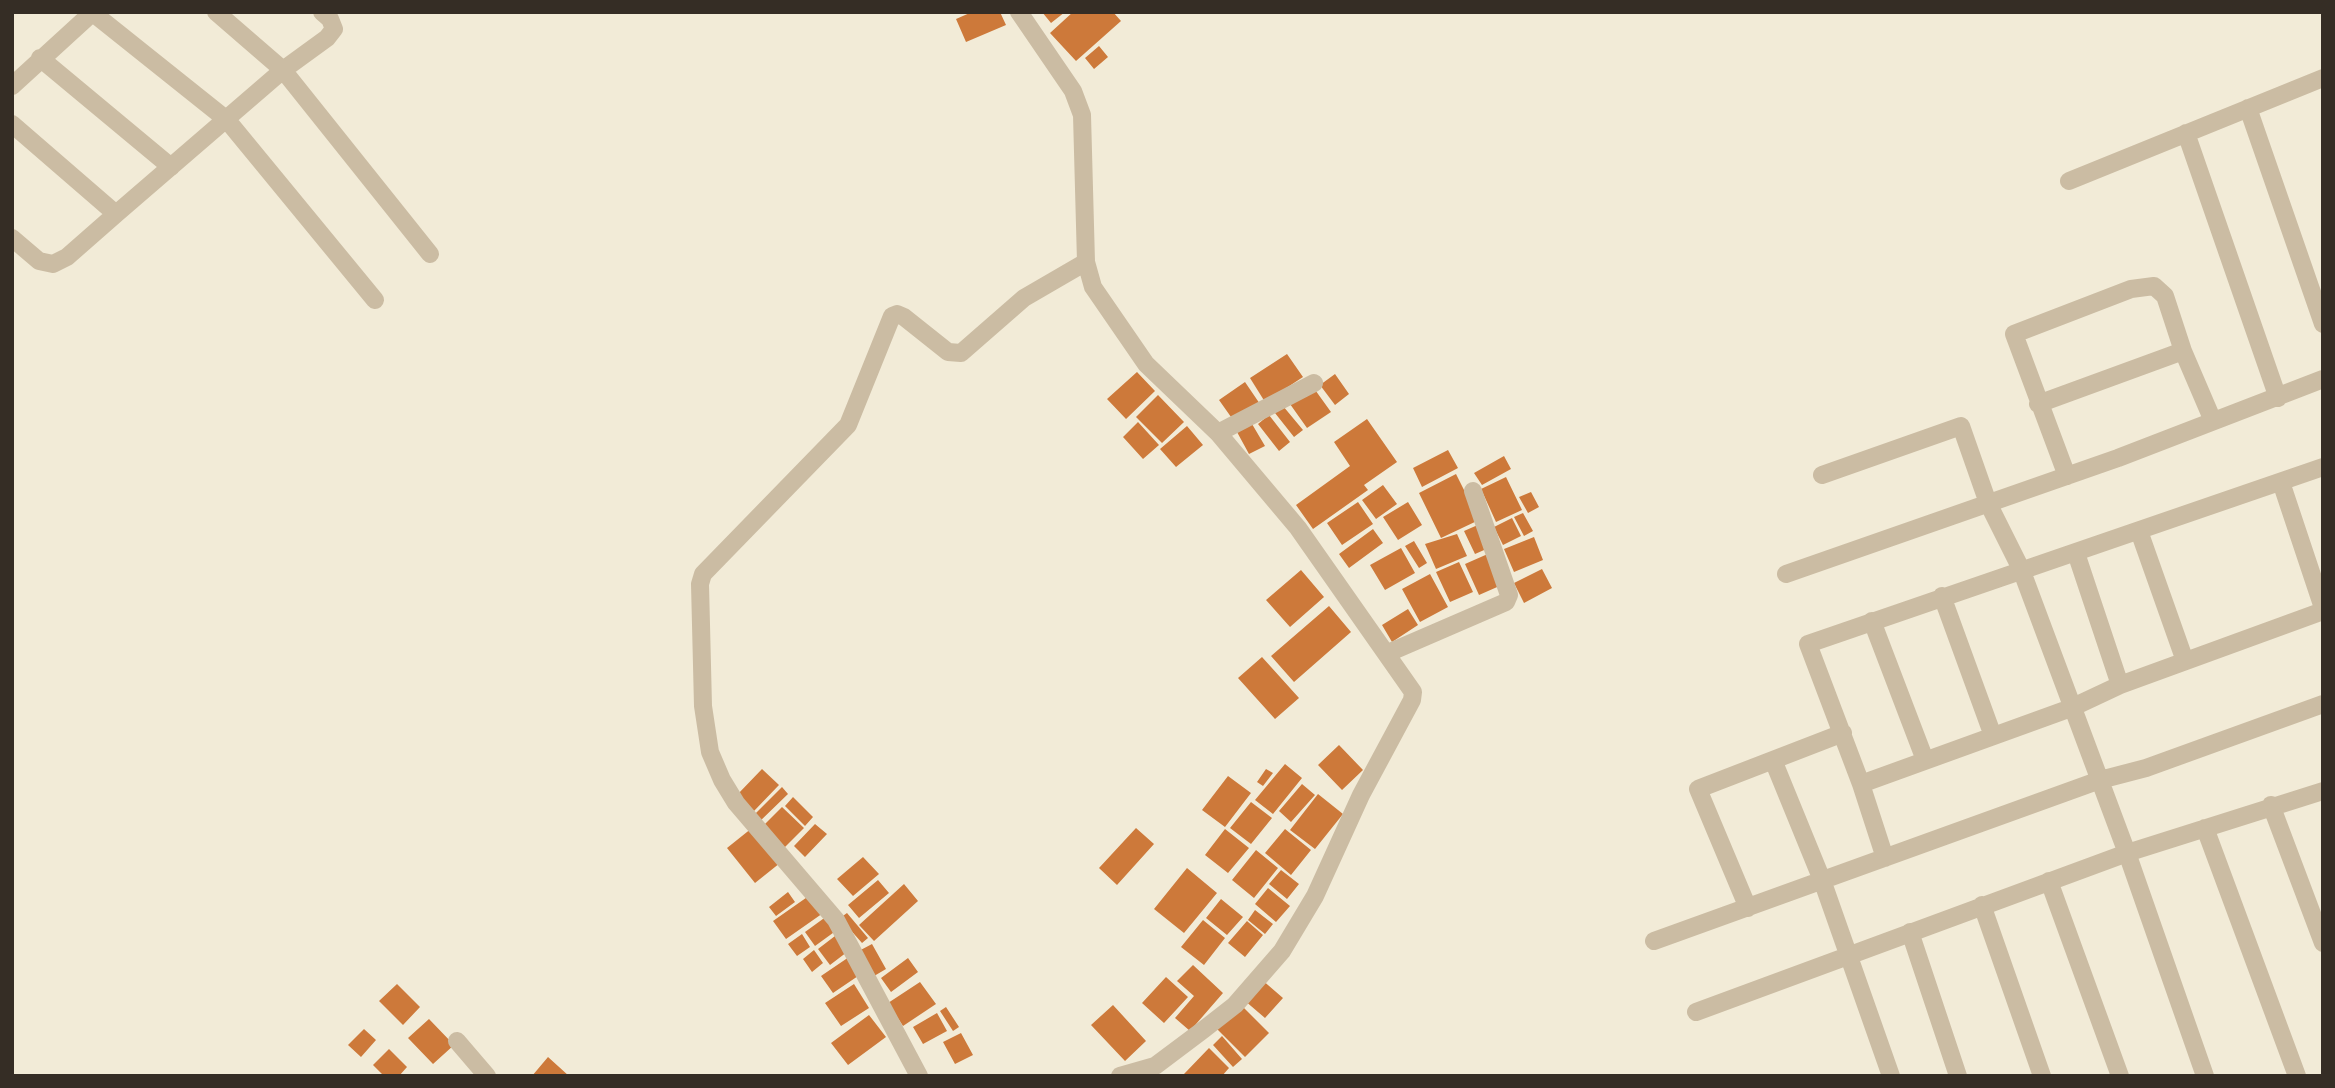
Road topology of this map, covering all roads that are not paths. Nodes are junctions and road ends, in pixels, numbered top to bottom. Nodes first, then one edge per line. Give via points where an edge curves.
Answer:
1 (93, 12) edge
2 (216, 12) edge
3 (322, 12) edge
4 (1018, 12) edge
5 (40, 58) junction
6 (283, 70) junction
7 (2321, 85) edge
8 (12, 86) edge
9 (2248, 108) junction
10 (227, 120) junction
11 (12, 124) edge
12 (2186, 133) junction
13 (171, 167) junction
14 (2069, 181) dead end
15 (116, 214) junction
16 (12, 238) edge
17 (430, 254) dead end
18 (1086, 261) junction
19 (2318, 295) edge
20 (375, 300) dead end
21 (2323, 324) edge
22 (2183, 351) junction
23 (2323, 379) edge
24 (1314, 383) dead end
25 (2278, 398) junction
26 (2038, 404) junction
27 (2213, 421) junction
28 (1218, 433) junction
29 (2323, 467) edge
30 (1822, 475) dead end
31 (2067, 476) junction
32 (2281, 482) junction
33 (1473, 491) dead end
34 (1988, 503) junction
35 (2139, 531) junction
36 (2076, 553) junction
37 (2021, 569) junction
38 (1786, 574) dead end
39 (1942, 596) junction
40 (2323, 610) edge
41 (1872, 621) junction
42 (1388, 653) junction
43 (2185, 661) junction
44 (2120, 685) junction
45 (2323, 704) edge
46 (2071, 708) junction
47 (1843, 733) junction
48 (1993, 736) junction
49 (1773, 760) junction
50 (1926, 760) junction
51 (2099, 780) junction
52 (1861, 784) junction
53 (2323, 791) edge
54 (2272, 805) junction
55 (2205, 828) junction
56 (2127, 853) junction
57 (1885, 858) junction
58 (1822, 880) junction
59 (2049, 881) junction
60 (1982, 905) junction
61 (1748, 908) junction
62 (1910, 932) junction
63 (1654, 941) dead end
64 (2323, 943) edge
65 (1849, 955) junction
66 (1696, 1013) dead end
67 (457, 1041) dead end
68 (1160, 1071) edge
69 (487, 1076) edge
70 (919, 1076) edge
71 (1119, 1076) edge
72 (1891, 1076) edge
73 (1958, 1076) edge
74 (2042, 1076) edge
75 (2120, 1076) edge
76 (2205, 1076) edge
77 (2297, 1076) edge

1 - 5 street
1 - 10 street
2 - 6 street
3 - 6 street via 334,29
4 - 18 street via 1073,91 1082,116
5 - 8 street
5 - 13 street
6 - 10 street
6 - 17 street
7 - 9 street
9 - 12 street
9 - 19 street
10 - 13 street
10 - 20 street
11 - 15 street
12 - 14 street
12 - 25 street
13 - 15 street
15 - 16 street via 67,257 52,264 39,261
18 - 28 street via 1093,287 1146,364
18 - 70 street via 1024,298 961,353 948,352 904,317 892,316 848,425 703,574 700,584 703,706 710,752 722,780 736,803 836,920
19 - 21 street
22 - 26 street
22 - 26 street via 2161,290 2145,285 2131,289 2014,334
22 - 27 street
23 - 25 street
24 - 28 street
25 - 27 street
26 - 31 street
27 - 31 street
28 - 42 street via 1298,528
29 - 32 street
30 - 34 street via 1961,426
31 - 34 street
32 - 35 street
32 - 40 street
33 - 42 street via 1509,595 1506,602
34 - 37 street
34 - 38 street
35 - 36 street
35 - 43 street
36 - 37 street
36 - 44 street
37 - 39 street
37 - 46 street
39 - 41 street
39 - 48 street
40 - 43 street
41 - 47 street via 1808,644
41 - 50 street
42 - 68 street via 1413,692 1412,700 1361,795 1315,896 1282,951 1245,996
43 - 44 street
44 - 46 street
45 - 51 street via 2146,768
46 - 48 street
46 - 51 street
47 - 49 street
47 - 52 street
48 - 50 street
49 - 58 street
49 - 61 street via 1698,789
50 - 52 street
51 - 56 street
51 - 57 street
52 - 57 street
53 - 54 street
54 - 55 street
54 - 64 street
55 - 56 street
55 - 77 street
56 - 59 street
56 - 76 street
57 - 58 street
58 - 61 street
58 - 65 street
59 - 60 street
59 - 75 street
60 - 62 street
60 - 74 street
61 - 63 street
62 - 65 street
62 - 73 street
65 - 66 street
65 - 72 street
67 - 69 street
68 - 71 street

